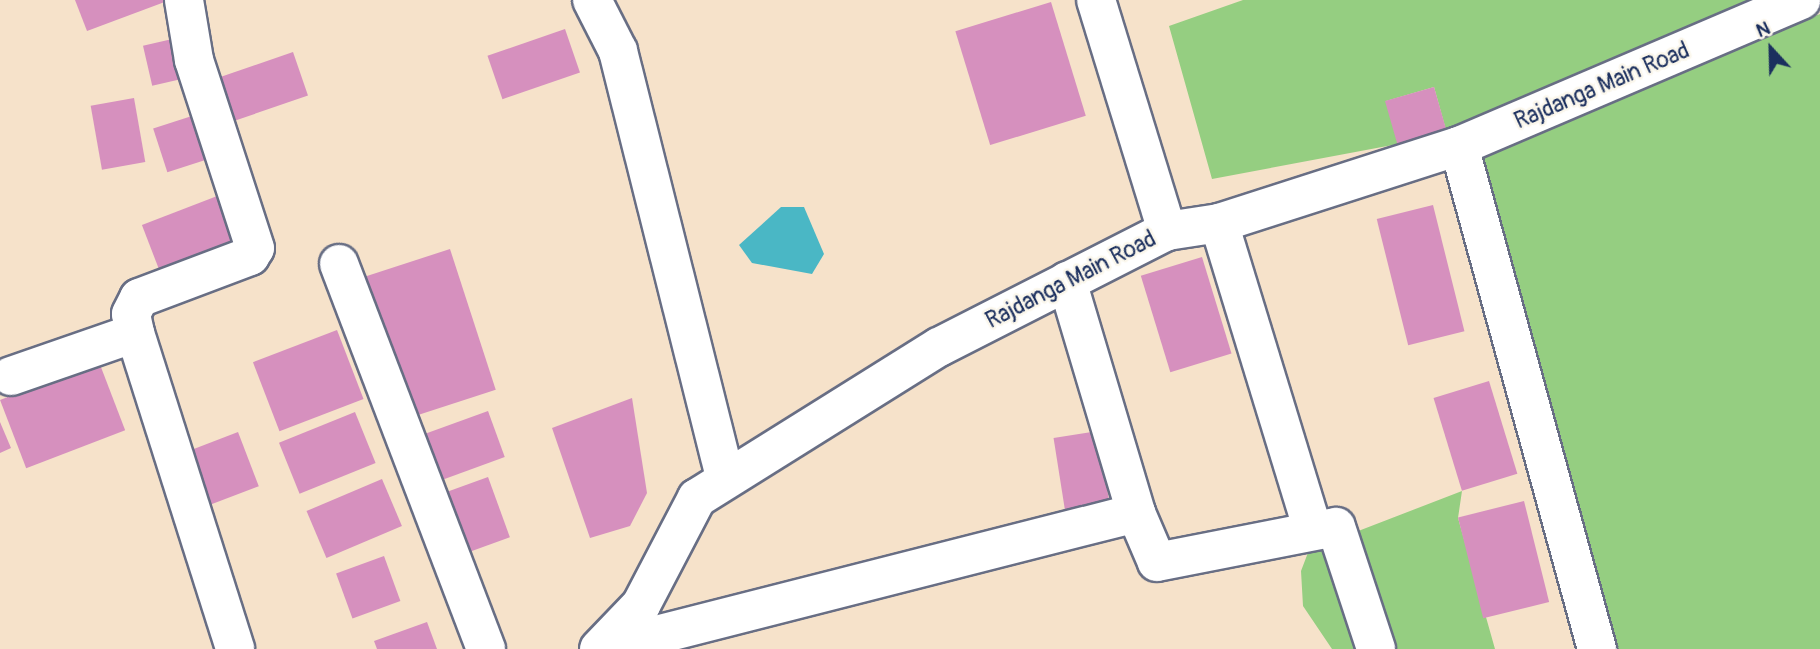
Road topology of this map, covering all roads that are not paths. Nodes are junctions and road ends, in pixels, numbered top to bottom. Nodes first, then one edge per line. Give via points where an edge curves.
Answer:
1 (184, 0) edge
2 (592, 0) edge
3 (1096, 0) edge
4 (1801, 0) edge
5 (1459, 146) junction
6 (1219, 223) junction
7 (1167, 231) junction
8 (339, 264) dead end
9 (1067, 281) junction
10 (135, 333) junction
11 (11, 376) dead end
12 (725, 477) junction
13 (1136, 513) junction
14 (1312, 528) junction
15 (613, 637) edge
16 (235, 649) edge
17 (486, 649) edge
18 (1376, 649) edge
19 (1597, 649) edge

1 - 10 street via 194,60 255,248 250,256 139,298 131,314
2 - 12 street via 618,51
3 - 7 street
4 - 5 street, Rajdanga Main Road
5 - 6 street, Rajdanga Main Road
5 - 19 street
6 - 7 street, Rajdanga Main Road
6 - 14 street
7 - 9 street, Rajdanga Main Road
8 - 17 street
9 - 12 street, Rajdanga Main Road via 939,347
9 - 13 street
10 - 11 street
10 - 16 street
12 - 15 street, Rajdanga Main Road via 697,498 641,605
13 - 14 street via 1157,562
13 - 15 street via 637,640
14 - 18 street via 1336,527

